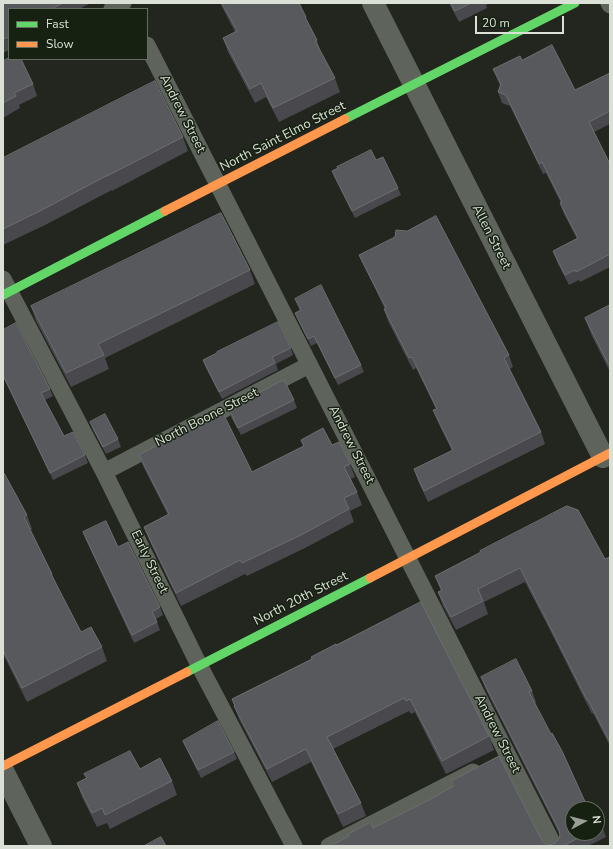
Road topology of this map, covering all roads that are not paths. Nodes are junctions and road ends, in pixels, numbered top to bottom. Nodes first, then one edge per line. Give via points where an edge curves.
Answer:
1 (125, 3) edge
2 (373, 3) edge
3 (576, 3) edge
4 (114, 8) edge
5 (148, 47) edge
6 (414, 85) junction
7 (218, 184) junction
8 (5, 288) edge
9 (309, 365) junction
10 (607, 459) edge
11 (104, 472) junction
12 (408, 559) junction
13 (199, 665) junction
14 (496, 760) junction
15 (3, 766) edge
16 (6, 784) edge
17 (41, 846) edge
18 (294, 846) edge
19 (329, 846) edge
20 (554, 846) edge

1 - 4 lane
2 - 6 street, Allen Street
3 - 6 street, North Saint Elmo Street
5 - 7 lane, Andrew Street
6 - 7 street, North Saint Elmo Street
6 - 10 street, Allen Street
7 - 8 street, North Saint Elmo Street
7 - 9 lane, Andrew Street
8 - 11 lane, Early Street
9 - 11 lane, North Boone Street
9 - 12 lane, Andrew Street
10 - 12 street, North 20th Street
11 - 13 lane, Early Street
12 - 13 street, North 20th Street
12 - 14 lane, Andrew Street
13 - 15 street, North 20th Street
13 - 18 lane, Early Street
14 - 19 lane
14 - 20 lane, Andrew Street
16 - 17 street

